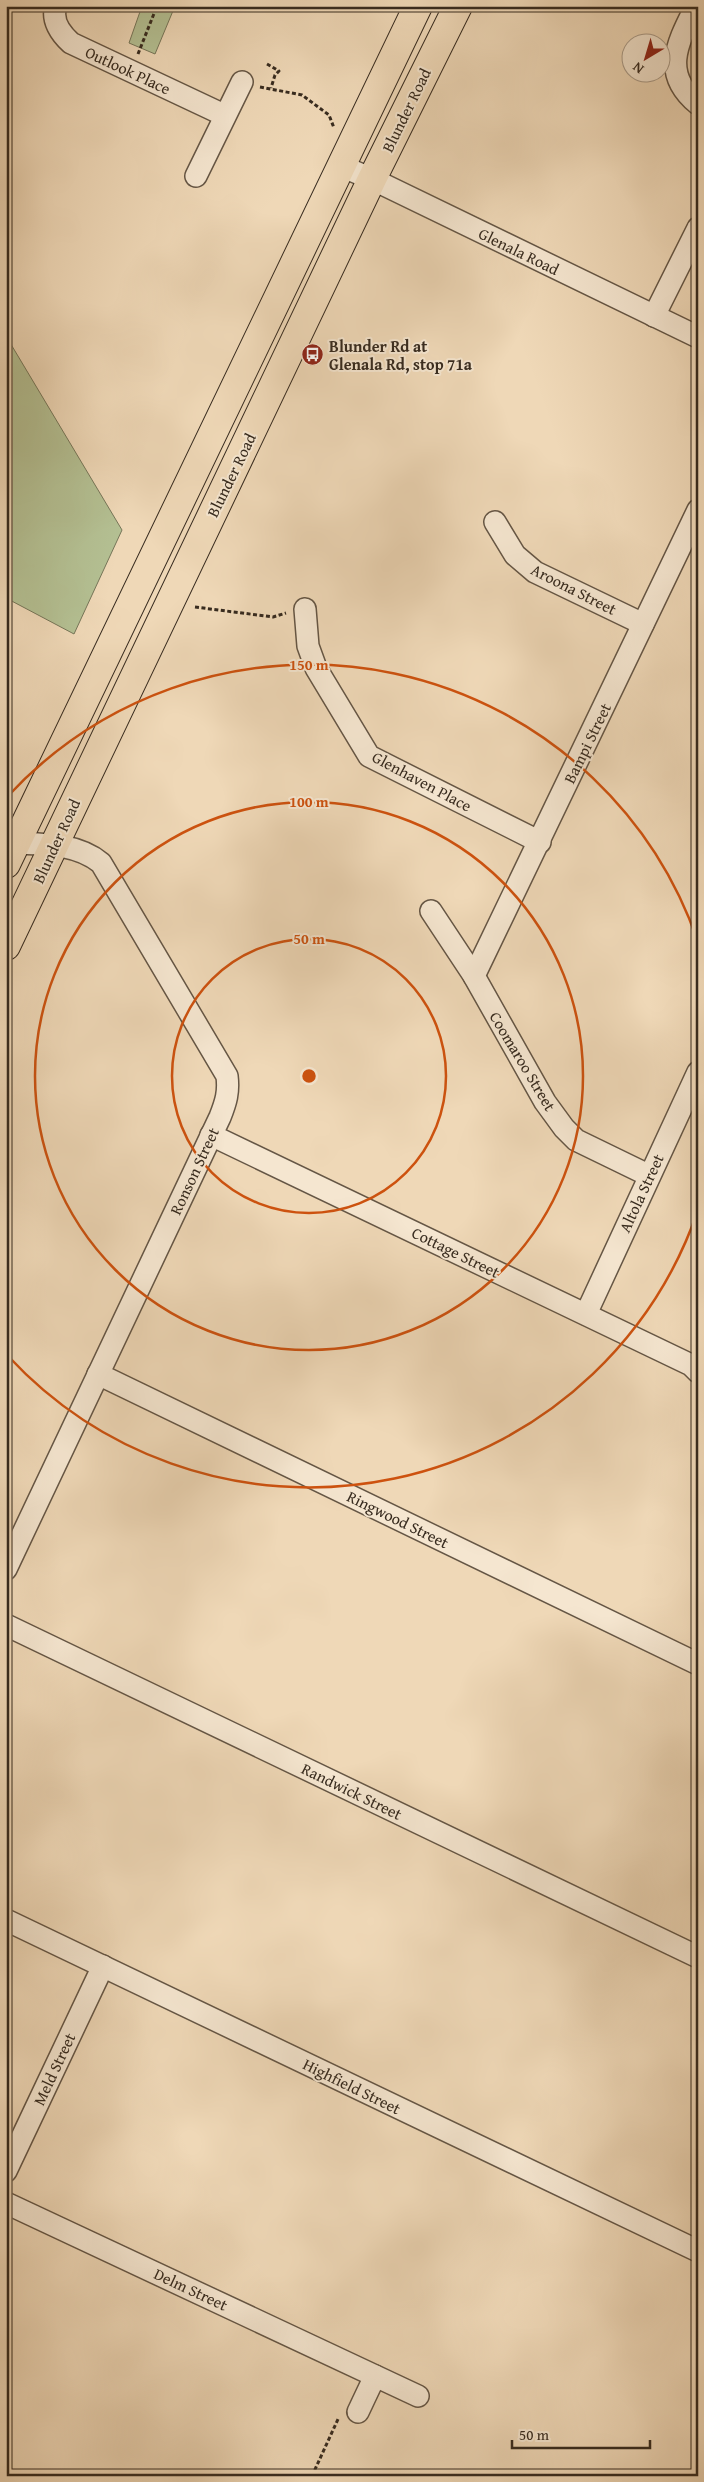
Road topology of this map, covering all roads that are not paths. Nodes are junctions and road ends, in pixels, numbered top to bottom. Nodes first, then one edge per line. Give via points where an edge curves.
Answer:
1 (56, 6) edge
2 (418, 6) edge
3 (458, 6) edge
4 (696, 6) edge
5 (242, 82) road end
6 (698, 104) edge
7 (224, 115) junction
8 (340, 166) junction
9 (196, 176) dead end
10 (372, 179) junction
11 (698, 228) edge
12 (654, 316) junction
13 (698, 337) edge
14 (698, 510) edge
15 (495, 522) dead end
16 (305, 609) road end
17 (644, 624) junction
18 (540, 842) junction
19 (54, 844) junction
20 (11, 854) edge
21 (431, 912) dead end
22 (6, 946) edge
23 (474, 976) junction
24 (698, 1072) edge
25 (211, 1135) junction
26 (648, 1175) junction
27 (586, 1314) junction
28 (698, 1372) edge
29 (98, 1374) junction
30 (6, 1569) edge
31 (6, 1625) edge
32 (698, 1664) edge
33 (6, 1920) edge
34 (698, 1956) edge
35 (103, 1966) junction
36 (6, 2171) edge
37 (6, 2203) edge
38 (698, 2251) edge
39 (376, 2376) junction
40 (418, 2396) dead end
41 (349, 2413) road end

1 - 7 street, Outlook Place via 58,28 67,40
2 - 8 main road, Blunder Road
3 - 10 main road, Blunder Road
4 - 6 street via 679,41 674,61 677,77 686,94
5 - 7 street
7 - 9 street
8 - 10 street, Glenala Road
8 - 20 main road, Blunder Road
10 - 12 street, Glenala Road
10 - 19 main road, Blunder Road
11 - 12 street
12 - 13 street, Glenala Road
14 - 17 street, Bampi Street
15 - 17 street, Aroona Street via 515,555 535,572
16 - 18 street, Glenhaven Place via 308,646 316,668 369,756
17 - 18 street, Bampi Street
18 - 23 street, Bampi Street
19 - 20 street, Ronson Street
19 - 22 main road, Blunder Road
19 - 25 street, Ronson Street via 92,855 101,863 227,1076 227,1099
21 - 23 street, Coomaroo Street
23 - 26 street, Coomaroo Street via 564,1128 576,1140
24 - 26 street, Altola Street
25 - 27 street, Cottage Street
25 - 29 street, Ronson Street
26 - 27 street, Altola Street
27 - 28 street, Cottage Street via 691,1364
29 - 30 street, Ronson Street
29 - 32 street, Ringwood Street
31 - 34 street, Randwick Street
33 - 35 street, Highfield Street
35 - 36 street, Meld Street
35 - 38 street, Highfield Street
37 - 39 street, Delm Street
39 - 40 street, Delm Street
39 - 41 street

